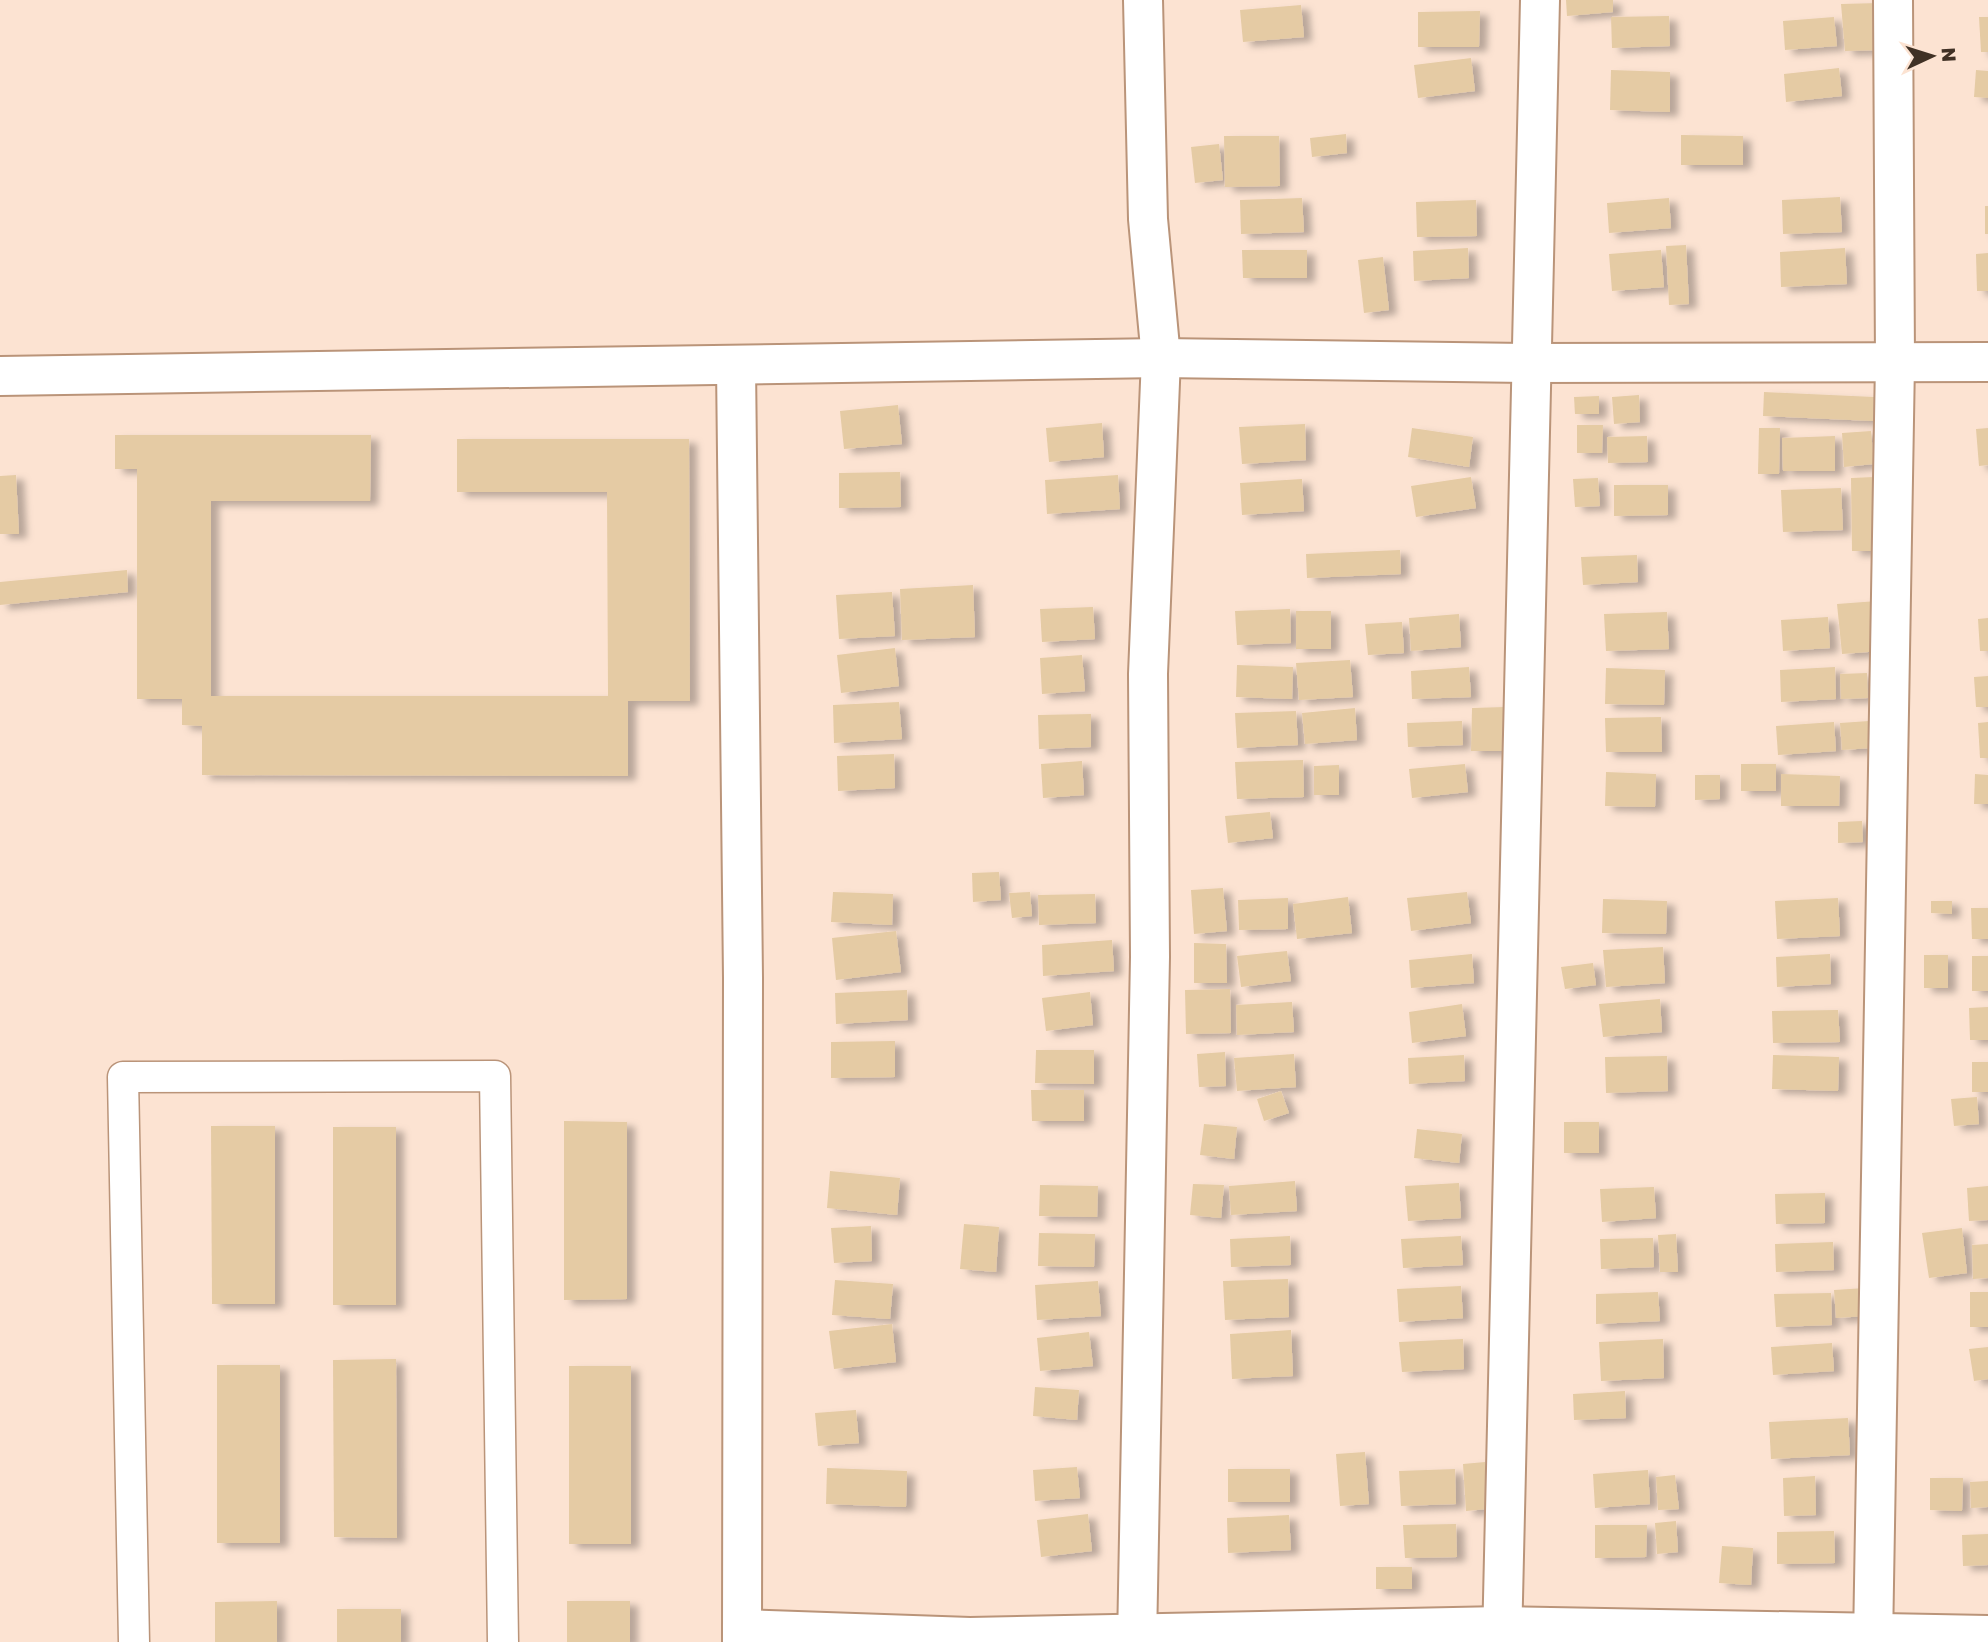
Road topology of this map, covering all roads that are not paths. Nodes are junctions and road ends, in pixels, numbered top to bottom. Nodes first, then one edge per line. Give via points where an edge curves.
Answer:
1 (1143, 0) edge
2 (1540, 0) edge
3 (1893, 0) edge
4 (1161, 358) junction
5 (1895, 362) junction
6 (1988, 362) edge
7 (1530, 363) junction
8 (736, 366) junction
9 (0, 376) edge
10 (1502, 1634) edge
11 (742, 1635) edge
12 (1988, 1635) edge
13 (1873, 1637) edge
14 (1137, 1638) edge
15 (134, 1642) edge
16 (503, 1642) edge

1 - 4 street via 1148,219
2 - 7 street
3 - 5 street
4 - 7 street
4 - 8 street
4 - 14 street via 1148,674 1150,957
5 - 6 street
5 - 7 street
5 - 13 street
7 - 10 street
8 - 9 street
8 - 11 street via 743,978
10 - 13 street
10 - 14 street
11 - 14 street
12 - 13 street
15 - 16 lane via 123,1077 495,1076

